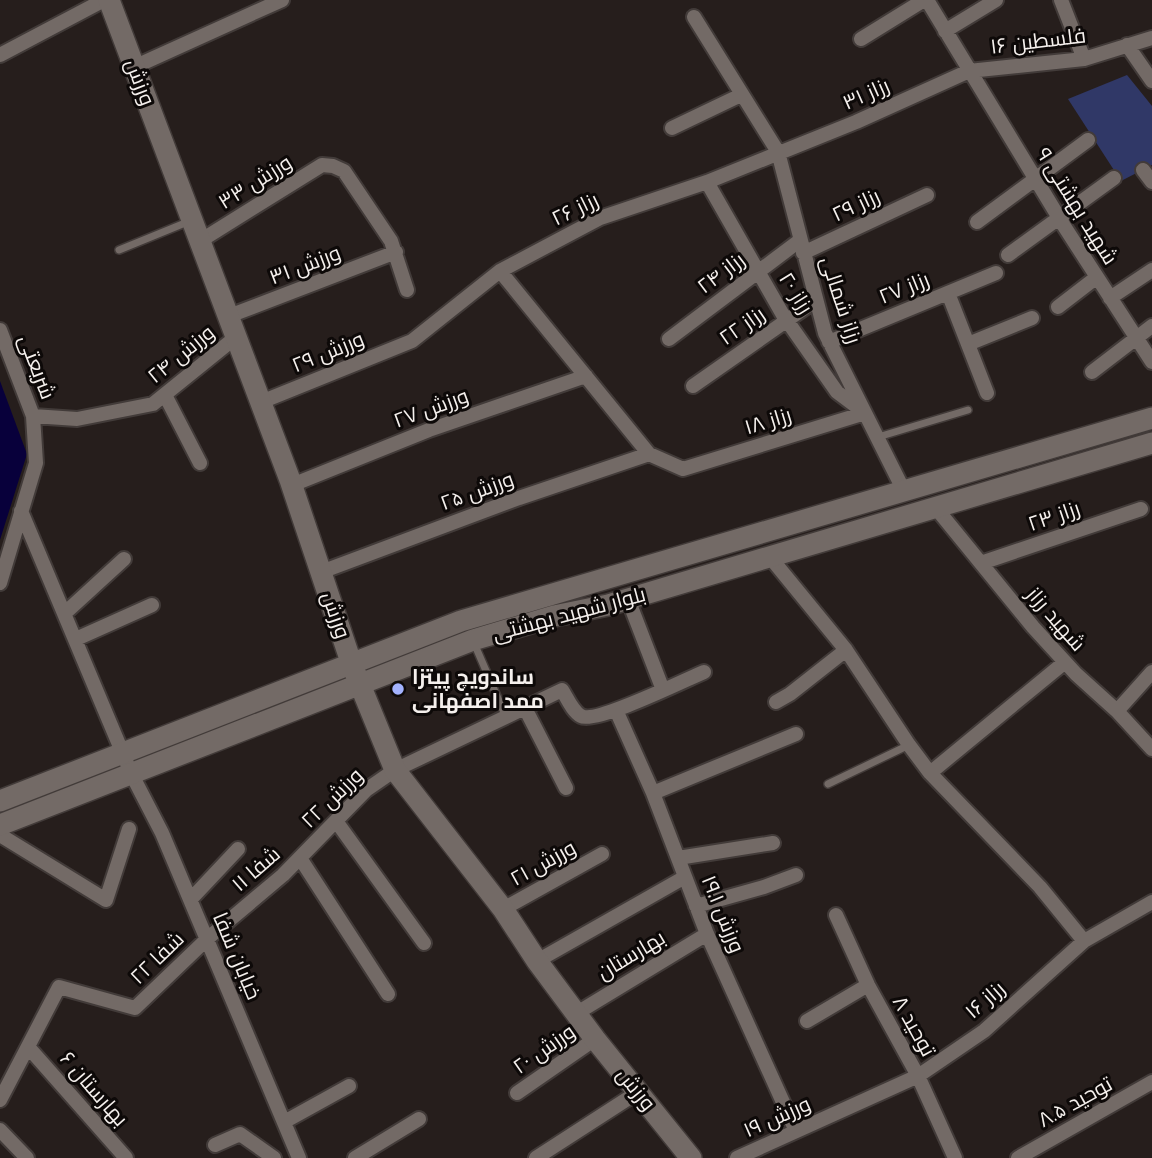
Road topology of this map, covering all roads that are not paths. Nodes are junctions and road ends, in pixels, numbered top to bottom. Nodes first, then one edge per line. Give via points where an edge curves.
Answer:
1 (104, 0) edge
2 (109, 0) edge
3 (282, 0) edge
4 (926, 0) edge
5 (996, 0) edge
6 (1061, 0) edge
7 (694, 17) dead end
8 (945, 31) junction
9 (1152, 38) edge
10 (861, 40) dead end
11 (1127, 46) junction
12 (0, 55) edge
13 (1084, 59) junction
14 (134, 67) junction
15 (969, 71) junction
16 (1152, 81) edge
17 (741, 95) junction
18 (672, 128) dead end
19 (1088, 140) dead end
20 (778, 152) junction
21 (1114, 178) dead end
22 (1035, 180) junction
23 (707, 182) junction
24 (927, 195) dead end
25 (1059, 218) junction
26 (192, 220) junction
27 (977, 222) dead end
28 (200, 241) junction
29 (801, 247) junction
30 (119, 250) dead end
31 (396, 252) junction
32 (1007, 255) dead end
33 (1152, 270) edge
34 (500, 271) junction
35 (758, 272) junction
36 (996, 273) dead end
37 (1097, 277) junction
38 (407, 290) dead end
39 (948, 293) junction
40 (1110, 298) junction
41 (816, 300) junction
42 (1058, 307) dead end
43 (1032, 318) dead end
44 (787, 321) junction
45 (232, 326) junction
46 (1152, 326) edge
47 (0, 330) edge
48 (1136, 338) junction
49 (668, 339) dead end
50 (412, 341) joint
51 (829, 342) junction
52 (968, 344) junction
53 (1152, 362) edge
54 (1092, 372) dead end
55 (586, 376) junction
56 (693, 386) dead end
57 (987, 393) dead end
58 (159, 400) junction
59 (261, 402) junction
60 (968, 410) dead end
61 (865, 414) junction
62 (33, 416) junction
63 (1152, 418) edge
64 (877, 437) junction
65 (1152, 443) edge
66 (649, 454) junction
67 (200, 463) dead end
68 (292, 485) junction
69 (904, 491) junction
70 (936, 508) junction
71 (1141, 509) dead end
72 (21, 511) junction
73 (796, 523) junction
74 (803, 548) junction
75 (770, 557) junction
76 (124, 559) dead end
77 (981, 563) junction
78 (321, 572) junction
79 (0, 583) edge
80 (628, 599) junction
81 (152, 606) dead end
82 (65, 613) junction
83 (76, 639) junction
84 (472, 640) junction
85 (846, 650) junction
86 (1065, 662) junction
87 (352, 665) junction
88 (704, 671) dead end
89 (1152, 672) edge
90 (361, 685) junction
91 (663, 690) junction
92 (776, 702) dead end
93 (525, 708) junction
94 (616, 710) junction
95 (1117, 711) junction
96 (506, 717) junction
97 (796, 734) dead end
98 (909, 745) junction
99 (1152, 749) edge
100 (127, 763) junction
101 (395, 770) junction
102 (930, 773) junction
103 (828, 784) dead end
104 (566, 788) dead end
105 (653, 793) junction
106 (0, 801) edge
107 (336, 821) junction
108 (0, 825) edge
109 (129, 829) dead end
110 (0, 835) edge
111 (773, 843) dead end
112 (238, 849) dead end
113 (603, 854) dead end
114 (300, 858) junction
115 (678, 858) junction
116 (796, 875) dead end
117 (685, 877) junction
118 (191, 900) junction
119 (1152, 902) edge
120 (696, 906) junction
121 (503, 909) junction
122 (836, 915) dead end
123 (707, 934) junction
124 (207, 939) junction
125 (1084, 941) junction
126 (424, 943) dead end
127 (537, 961) junction
128 (867, 985) junction
129 (388, 994) dead end
130 (577, 1013) junction
131 (807, 1021) dead end
132 (594, 1039) junction
133 (29, 1048) junction
134 (918, 1076) junction
135 (1152, 1082) edge
136 (349, 1086) dead end
137 (638, 1092) junction
138 (517, 1093) dead end
139 (0, 1100) edge
140 (834, 1114) joint
141 (419, 1119) dead end
142 (284, 1122) junction
143 (0, 1130) edge
144 (796, 1131) junction
145 (215, 1145) dead end
146 (294, 1156) edge
147 (27, 1158) edge
148 (126, 1158) edge
149 (274, 1158) edge
150 (355, 1158) edge
151 (536, 1158) edge
152 (691, 1158) edge
153 (737, 1158) edge
154 (955, 1158) edge
155 (1018, 1158) edge

1 - 12 street
2 - 14 main road, ورزش
3 - 14 street
4 - 8 street, شهید بهشتی ۹
4 - 10 street
5 - 8 street
6 - 13 street
7 - 17 street, رزاز شمالی
8 - 15 street, شهید بهشتی ۹
9 - 11 street, فلسطین ۱۶
11 - 13 street, فلسطین ۱۶
11 - 16 street
13 - 15 street, فلسطین ۱۶
14 - 26 main road, ورزش
15 - 20 street, رزاز ۳۱
15 - 22 street, شهید بهشتی ۹
17 - 18 street
17 - 20 street, رزاز شمالی
19 - 22 street
20 - 23 street, رزاز ۲۶
20 - 29 street, رزاز شمالی
21 - 25 street
22 - 25 street, شهید بهشتی ۹
22 - 27 street
23 - 34 street, رزاز ۲۶ via 600,218
23 - 35 street, رزاز ۲۰
24 - 29 street, رزاز ۲۹
25 - 32 street
25 - 37 street, شهید بهشتی ۹
26 - 28 main road, ورزش
26 - 30 lane
28 - 31 street, ورزش ۳۳ via 322,165 344,171
28 - 45 main road, ورزش
29 - 35 street, رزاز ۲۴
29 - 41 street, رزاز شمالی
31 - 38 street
31 - 45 street, ورزش ۳۱
33 - 40 street
34 - 50 street, رزاز ۲۶
34 - 55 street
35 - 44 street, رزاز ۲۰
35 - 49 street, رزاز ۲۴
36 - 39 street, رزاز ۲۷
37 - 40 street, شهید بهشتی ۹
37 - 42 street
39 - 51 street, رزاز ۲۷
39 - 52 street
40 - 48 street, شهید بهشتی ۹
41 - 44 street, رزاز ۲۲
41 - 51 street, رزاز شمالی
43 - 52 street
44 - 56 street, رزاز ۲۲
44 - 61 street, رزاز ۲۰ via 837,392
45 - 58 street, ورزش ۲۴
45 - 59 main road, ورزش
46 - 48 street
47 - 62 street, شریعتی
48 - 53 street, شهید بهشتی ۹
48 - 54 street
50 - 59 street, ورزش ۲۹
51 - 61 street, رزاز شمالی
52 - 57 street
55 - 66 street
55 - 68 street, ورزش ۲۷ via 429,430
58 - 62 street via 77,419
58 - 67 street
59 - 68 main road, ورزش
60 - 64 lane
61 - 64 street, رزاز شمالی
61 - 66 street, رزاز ۱۸ via 683,469
62 - 72 street, شریعتی via 36,463
63 - 69 main road, بلوار شهید بهشتی
64 - 69 street, رزاز شمالی
65 - 70 main road, بلوار شهید بهشتی
66 - 78 street, ورزش ۲۵
68 - 78 main road, ورزش
69 - 73 main road, بلوار شهید بهشتی
70 - 74 main road, بلوار شهید بهشتی
70 - 77 street, شهید رزاز
71 - 77 street, رزاز ۲۳
72 - 79 street, شریعتی
72 - 82 street, خیابان شفا
73 - 74 main road
73 - 87 main road, بلوار شهید بهشتی via 461,621
74 - 75 main road, بلوار شهید بهشتی
75 - 80 main road, بلوار شهید بهشتی
75 - 85 street
76 - 82 street
77 - 86 street, شهید رزاز
78 - 87 main road, ورزش
80 - 84 main road, بلوار شهید بهشتی
80 - 91 street
81 - 83 street
82 - 83 street, خیابان شفا
83 - 100 street, خیابان شفا
84 - 90 main road, بلوار شهید بهشتی
84 - 96 lane
85 - 92 street
85 - 98 street
86 - 95 street, شهید رزاز
86 - 102 street
87 - 90 main road, ورزش
87 - 100 main road, بلوار شهید بهشتی
88 - 91 street
89 - 95 street
90 - 100 main road, بلوار شهید بهشتی
90 - 101 main road, ورزش
91 - 94 street
93 - 94 street, ورزش ۲۲ via 562,690 582,717
93 - 96 street, ورزش ۲۲
93 - 104 street
94 - 105 street, ورزش ۱۹.۱
95 - 99 street, شهید رزاز
96 - 101 street, ورزش ۲۲
97 - 105 street
98 - 102 street
98 - 103 lane
100 - 106 main road, بلوار شهید بهشتی
100 - 108 main road, بلوار شهید بهشتی
100 - 118 street, خیابان شفا
101 - 107 street, ورزش ۲۲ via 366,790
101 - 121 main road, ورزش
102 - 125 street via 1040,887
105 - 115 street, ورزش ۱۹.۱
107 - 114 street, ورزش ۲۲
107 - 126 street
109 - 110 street via 106,900
111 - 115 street
112 - 118 street, شفا ۱۱
113 - 121 street, ورزش ۲۱
114 - 124 street, شفا ۱۱
114 - 129 street
115 - 117 street, ورزش ۱۹.۱
116 - 120 street
117 - 120 street, ورزش ۱۹.۱
117 - 127 street
118 - 124 street, خیابان شفا
119 - 125 street, رزاز ۱۶
120 - 123 street, ورزش ۱۹.۱
121 - 127 main road, ورزش
122 - 128 street, توحید ۸
123 - 130 street, بهارستان
123 - 144 street, ورزش ۱۹.۱
124 - 133 street, شفا ۲۲ via 135,1008 59,987
124 - 142 street, خیابان شفا
125 - 134 street, رزاز ۱۶ via 984,1031
127 - 130 main road, ورزش
128 - 131 street
128 - 134 street, توحید ۸
130 - 132 main road, ورزش
132 - 137 main road, ورزش
132 - 138 street, ورزش ۲۰
133 - 139 street
133 - 148 street, بهارستان ۶
134 - 140 street, رزاز ۱۶
134 - 154 street, توحید ۸
135 - 155 street, توحید ۸.۵
136 - 142 street
137 - 151 street
137 - 152 main road, ورزش
140 - 144 street, ورزش ۱۹
141 - 150 street
142 - 146 street, خیابان شفا
143 - 147 street
144 - 153 street, ورزش ۱۹
145 - 149 street via 240,1134

